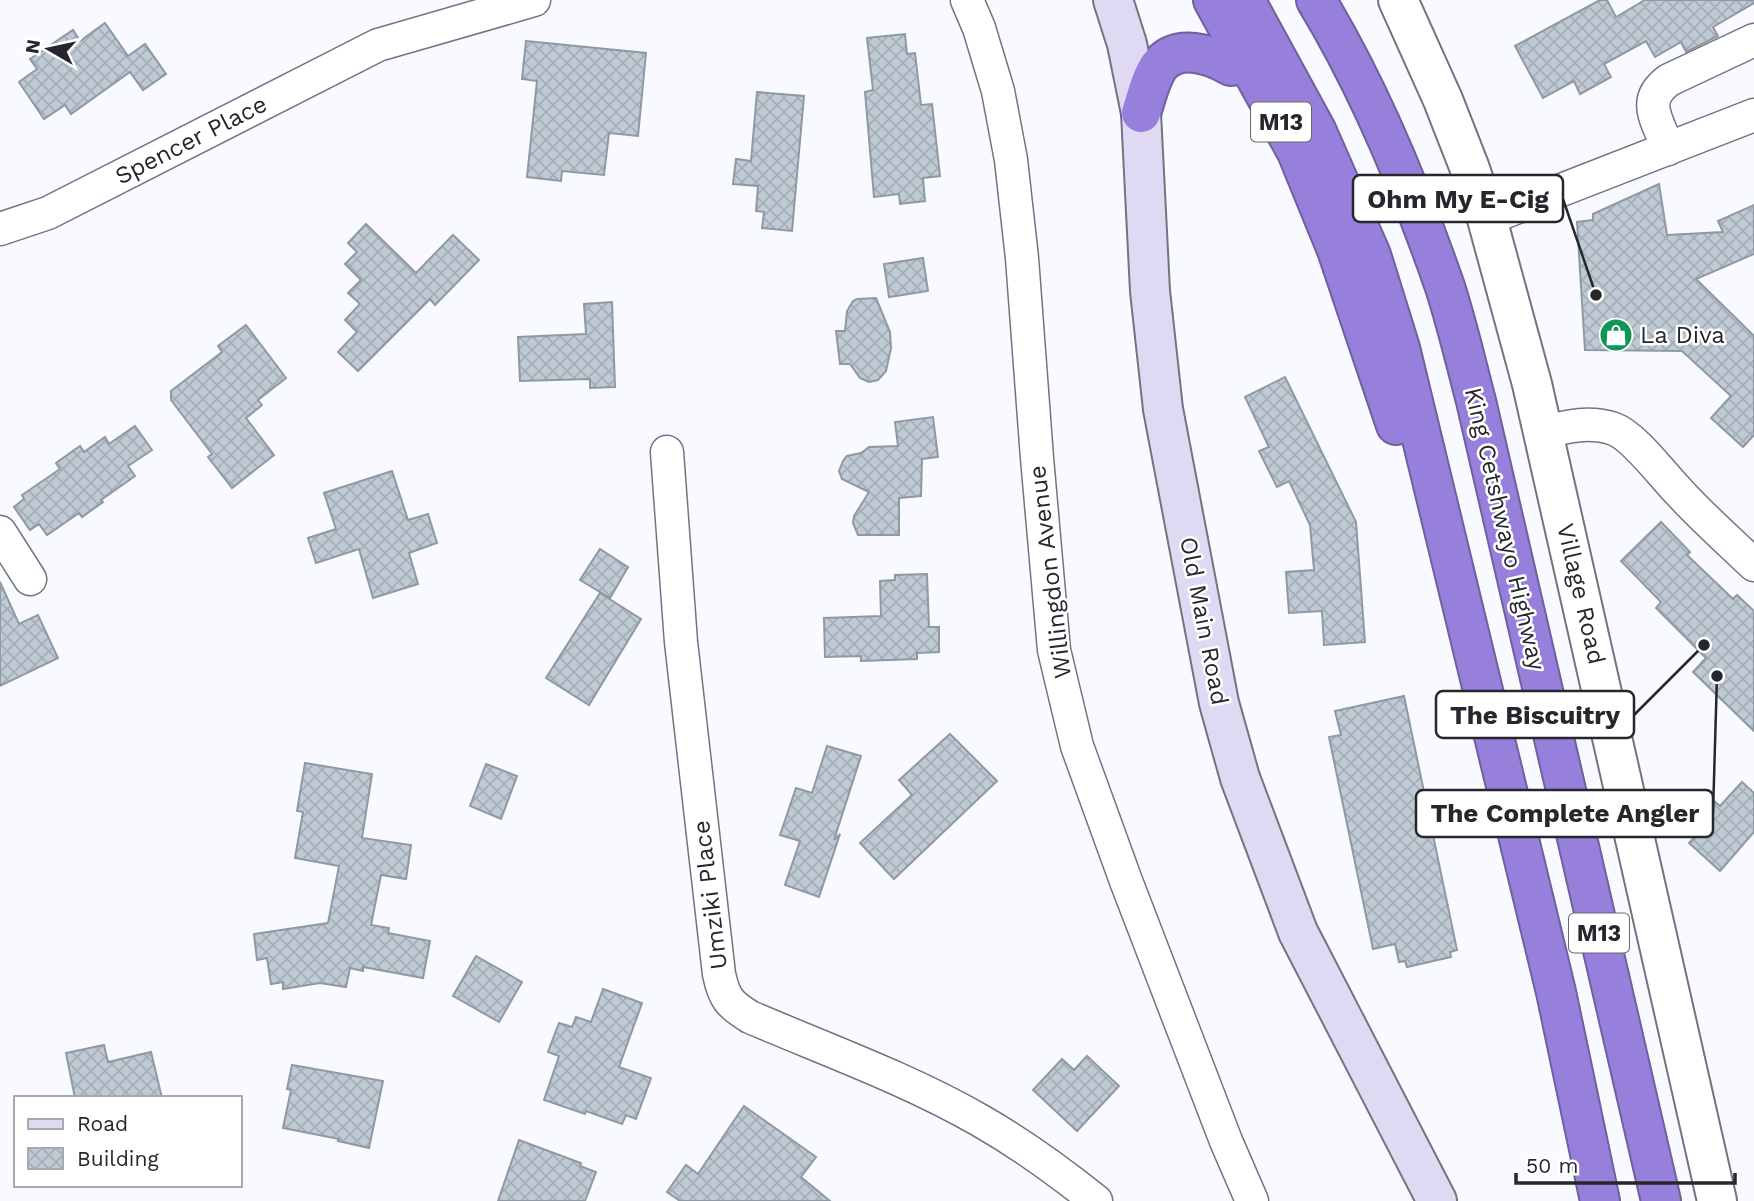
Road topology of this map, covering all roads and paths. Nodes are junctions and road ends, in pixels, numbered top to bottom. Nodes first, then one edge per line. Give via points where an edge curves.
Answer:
1 (534, 0) edge
2 (967, 0) edge
3 (1112, 0) edge
4 (1189, 0) edge
5 (1213, 0) edge
6 (1245, 0) edge
7 (1316, 0) edge
8 (1398, 0) edge
9 (1754, 40) edge
10 (1231, 66) junction
11 (1141, 113) junction
12 (1754, 115) edge
13 (1668, 149) junction
14 (1487, 219) junction
15 (0, 229) edge
16 (1337, 250) junction
17 (1545, 432) junction
18 (667, 452) dead end
19 (1432, 478) junction
20 (0, 532) edge
21 (1754, 565) edge
22 (30, 579) dead end
23 (1096, 1201) edge
24 (1251, 1201) edge
25 (1437, 1201) edge
26 (1600, 1201) edge
27 (1661, 1201) edge
28 (1717, 1201) edge

1 - 15 street, Spencer Place via 378,45 48,213
2 - 24 street, Willingdon Avenue via 998,91 1012,160 1054,650 1077,746
3 - 11 main road, Old Main Road via 1127,44
4 - 10 highway
5 - 16 highway, M13 via 1297,152
6 - 19 highway, M13 via 1316,130 1371,255
7 - 27 highway, King Cetshwayo Highway / M13 via 1376,114 1446,289
8 - 14 street, Village Road via 1443,100
9 - 13 street via 1669,80 1654,94 1652,104
10 - 11 highway via 1206,54 1185,52 1170,57 1160,66
10 - 16 highway
11 - 25 main road, Old Main Road via 1150,292 1163,409 1219,703 1240,778 1298,932
12 - 13 street
13 - 14 street
14 - 17 street, Village Road
16 - 19 highway, M13 via 1395,423
17 - 21 street via 1578,424 1616,430
17 - 28 street, Village Road
18 - 23 street, Umziki Place via 681,642 723,991 732,1006 750,1017 982,1121
19 - 26 highway, M13 via 1556,992
20 - 22 street

